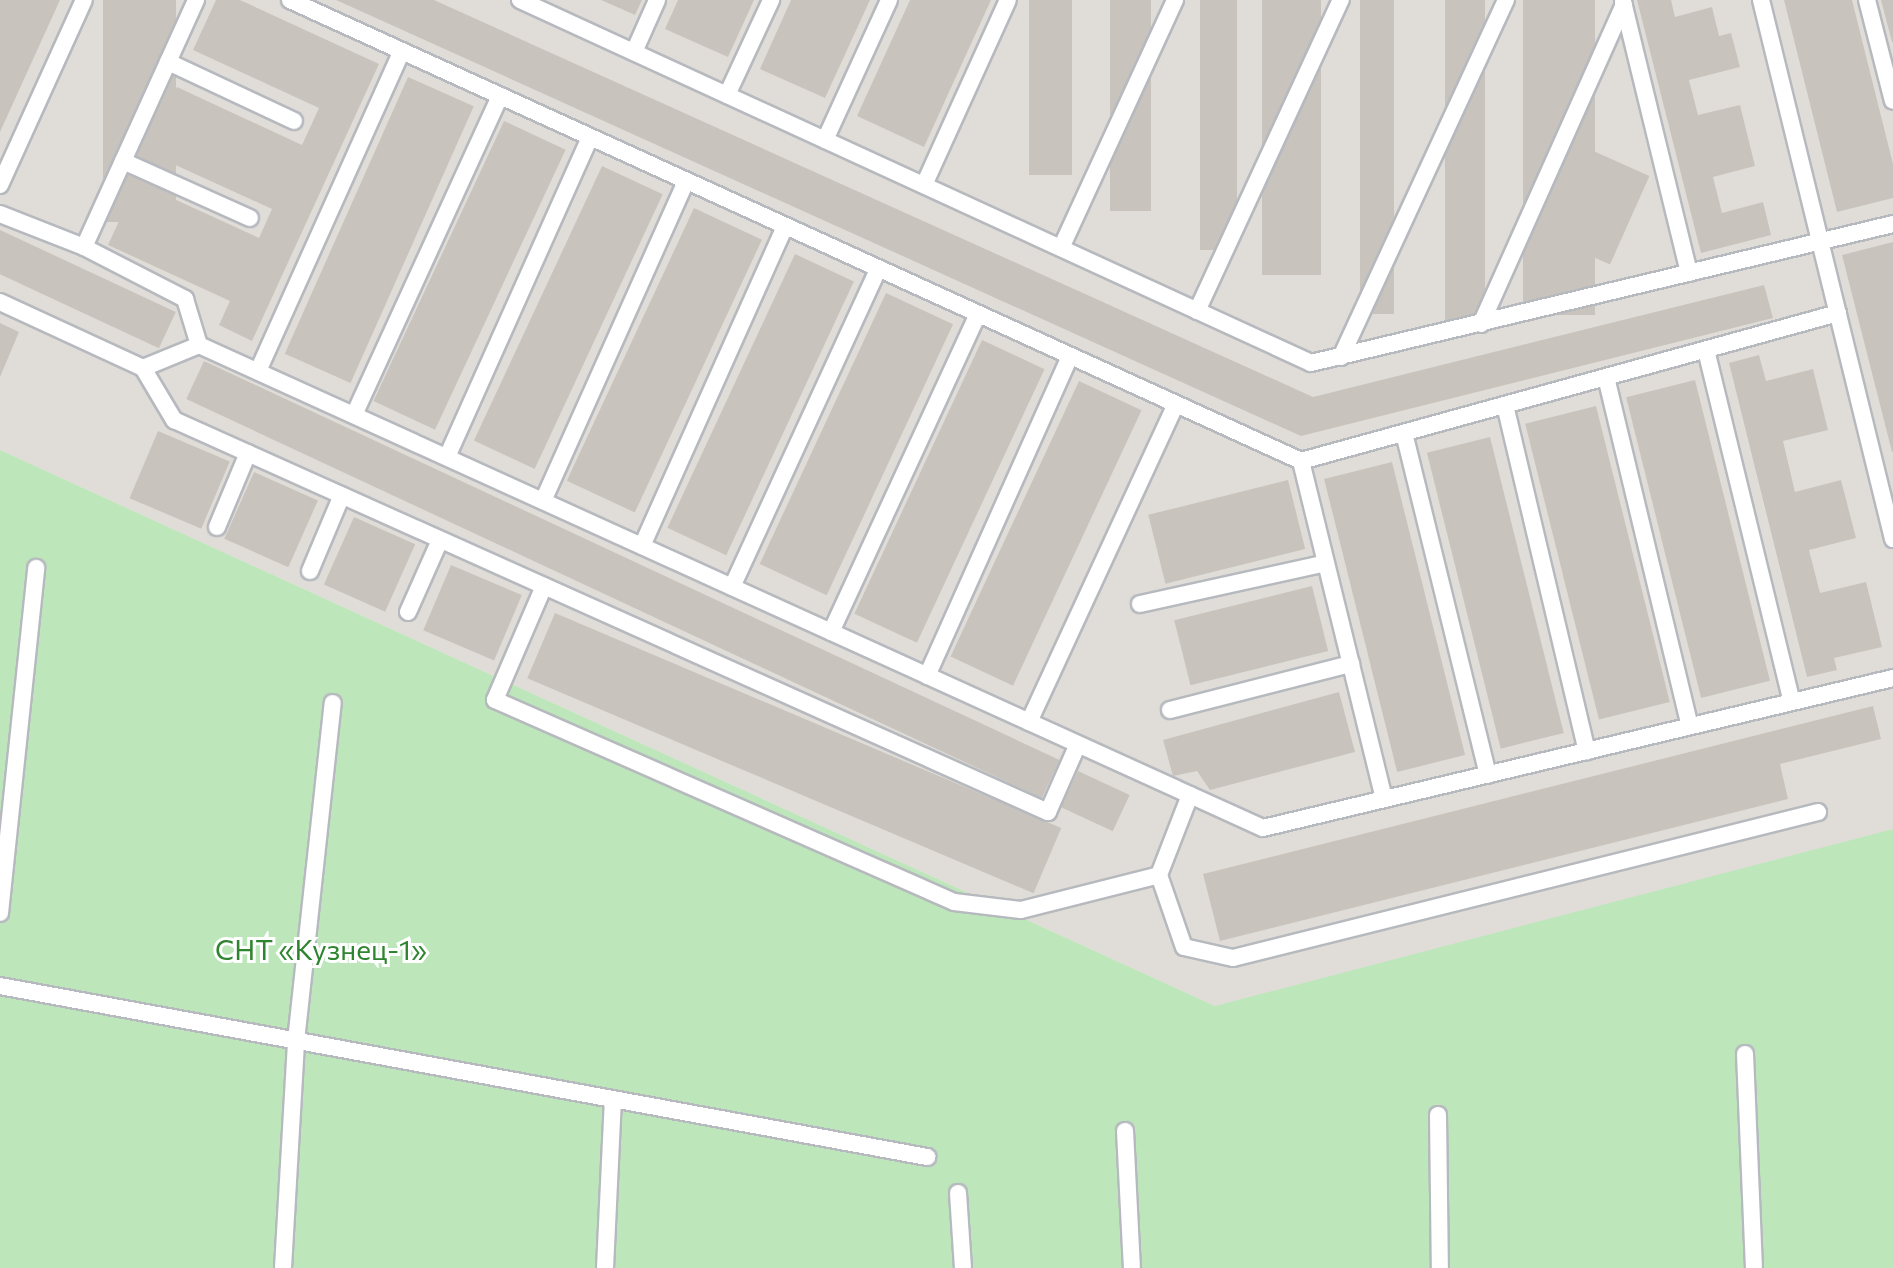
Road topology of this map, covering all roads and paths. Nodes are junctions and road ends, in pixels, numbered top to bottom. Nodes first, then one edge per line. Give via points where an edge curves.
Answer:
1 (84, 0) edge
2 (196, 0) edge
3 (290, 0) edge
4 (520, 0) edge
5 (657, 0) edge
6 (771, 0) edge
7 (889, 0) edge
8 (1008, 0) edge
9 (1175, 0) edge
10 (1341, 0) edge
11 (1506, 0) edge
12 (1761, 0) edge
13 (1867, 0) edge
14 (1623, 2) edge
15 (541, 4) edge
16 (402, 51) junction
17 (634, 52) junction
18 (168, 62) junction
19 (727, 95) junction
20 (500, 96) junction
21 (1893, 101) edge
22 (294, 121) dead end
23 (590, 137) junction
24 (825, 140) junction
25 (123, 161) junction
26 (686, 181) junction
27 (0, 185) edge
28 (924, 185) junction
29 (0, 214) edge
30 (250, 218) dead end
31 (1893, 224) edge
32 (785, 226) junction
33 (1820, 243) junction
34 (84, 247) junction
35 (1061, 248) junction
36 (878, 269) junction
37 (1689, 273) junction
38 (0, 302) edge
39 (1197, 311) junction
40 (1838, 313) junction
41 (978, 314) junction
42 (1481, 324) junction
43 (199, 345) junction
44 (1706, 350) junction
45 (1070, 356) junction
46 (1341, 357) junction
47 (143, 368) junction
48 (258, 371) junction
49 (1606, 377) junction
50 (1176, 404) junction
51 (1505, 405) junction
52 (354, 415) junction
53 (1404, 433) junction
54 (248, 453) junction
55 (447, 457) junction
56 (1301, 461) junction
57 (342, 495) junction
58 (543, 501) junction
59 (217, 527) dead end
60 (1893, 539) edge
61 (440, 540) junction
62 (642, 546) junction
63 (1326, 563) junction
64 (36, 568) dead end
65 (310, 571) dead end
66 (544, 586) junction
67 (732, 587) junction
68 (1140, 604) dead end
69 (408, 612) dead end
70 (831, 632) junction
71 (1351, 664) junction
72 (927, 676) junction
73 (1893, 678) edge
74 (1792, 702) junction
75 (333, 703) dead end
76 (1170, 710) dead end
77 (1029, 722) junction
78 (1690, 726) junction
79 (1078, 744) junction
80 (1587, 751) junction
81 (1488, 775) junction
82 (1190, 795) junction
83 (1384, 799) junction
84 (1818, 812) dead end
85 (1159, 875) junction
86 (0, 913) edge
87 (0, 986) edge
88 (296, 1041) junction
89 (1745, 1054) dead end
90 (613, 1099) junction
91 (1438, 1115) dead end
92 (1125, 1131) dead end
93 (927, 1157) dead end
94 (958, 1193) dead end
95 (283, 1268) edge
96 (605, 1268) edge
97 (963, 1268) edge
98 (1132, 1268) edge
99 (1440, 1268) edge
100 (1754, 1268) edge

1 - 27 lane
2 - 18 lane
3 - 16 lane
4 - 15 lane
5 - 17 lane
6 - 19 lane
7 - 24 lane
8 - 28 lane
9 - 35 lane
10 - 39 lane
11 - 46 lane
12 - 33 lane
13 - 21 lane
14 - 37 lane
14 - 42 lane
15 - 17 lane
16 - 20 lane
16 - 48 lane
17 - 19 lane
18 - 22 lane
18 - 25 lane
19 - 24 lane
20 - 23 lane
20 - 52 lane
23 - 26 lane
23 - 55 lane
24 - 28 lane
25 - 30 lane
25 - 34 lane
26 - 32 lane
26 - 58 lane
28 - 35 lane
29 - 34 lane
31 - 33 lane
32 - 36 lane
32 - 62 lane
33 - 37 lane
33 - 40 lane
34 - 43 lane via 185,299
35 - 39 lane
36 - 41 lane
36 - 67 lane
37 - 42 lane
38 - 47 lane
39 - 46 lane via 1311,363
40 - 44 lane
40 - 60 lane
41 - 45 lane
41 - 70 lane
42 - 46 lane
43 - 47 lane
43 - 48 lane
44 - 49 lane
44 - 74 lane
45 - 50 lane
45 - 72 lane
47 - 54 lane via 174,420
48 - 52 lane
49 - 51 lane
49 - 78 lane
50 - 56 lane
50 - 77 lane
51 - 53 lane
51 - 80 lane
52 - 55 lane
53 - 56 lane
53 - 81 lane
54 - 57 lane
54 - 59 lane
55 - 58 lane
56 - 63 lane
57 - 61 lane
57 - 65 lane
58 - 62 lane
61 - 66 lane
61 - 69 lane
62 - 67 lane
63 - 68 lane
63 - 71 lane
64 - 86 lane
66 - 79 lane via 1048,812
66 - 85 lane via 495,700 954,902 1021,910
67 - 70 lane
70 - 72 lane
71 - 76 lane
71 - 83 lane
72 - 77 lane
73 - 74 lane
74 - 78 lane
75 - 88 lane
77 - 79 lane
78 - 80 lane
79 - 82 lane
80 - 81 lane
81 - 83 lane
82 - 83 lane via 1263,828
82 - 85 lane
84 - 85 lane via 1233,958 1184,947
87 - 88 lane
88 - 90 lane
88 - 95 lane
89 - 100 lane
90 - 93 lane
90 - 96 lane
91 - 99 lane
92 - 98 lane
94 - 97 lane

